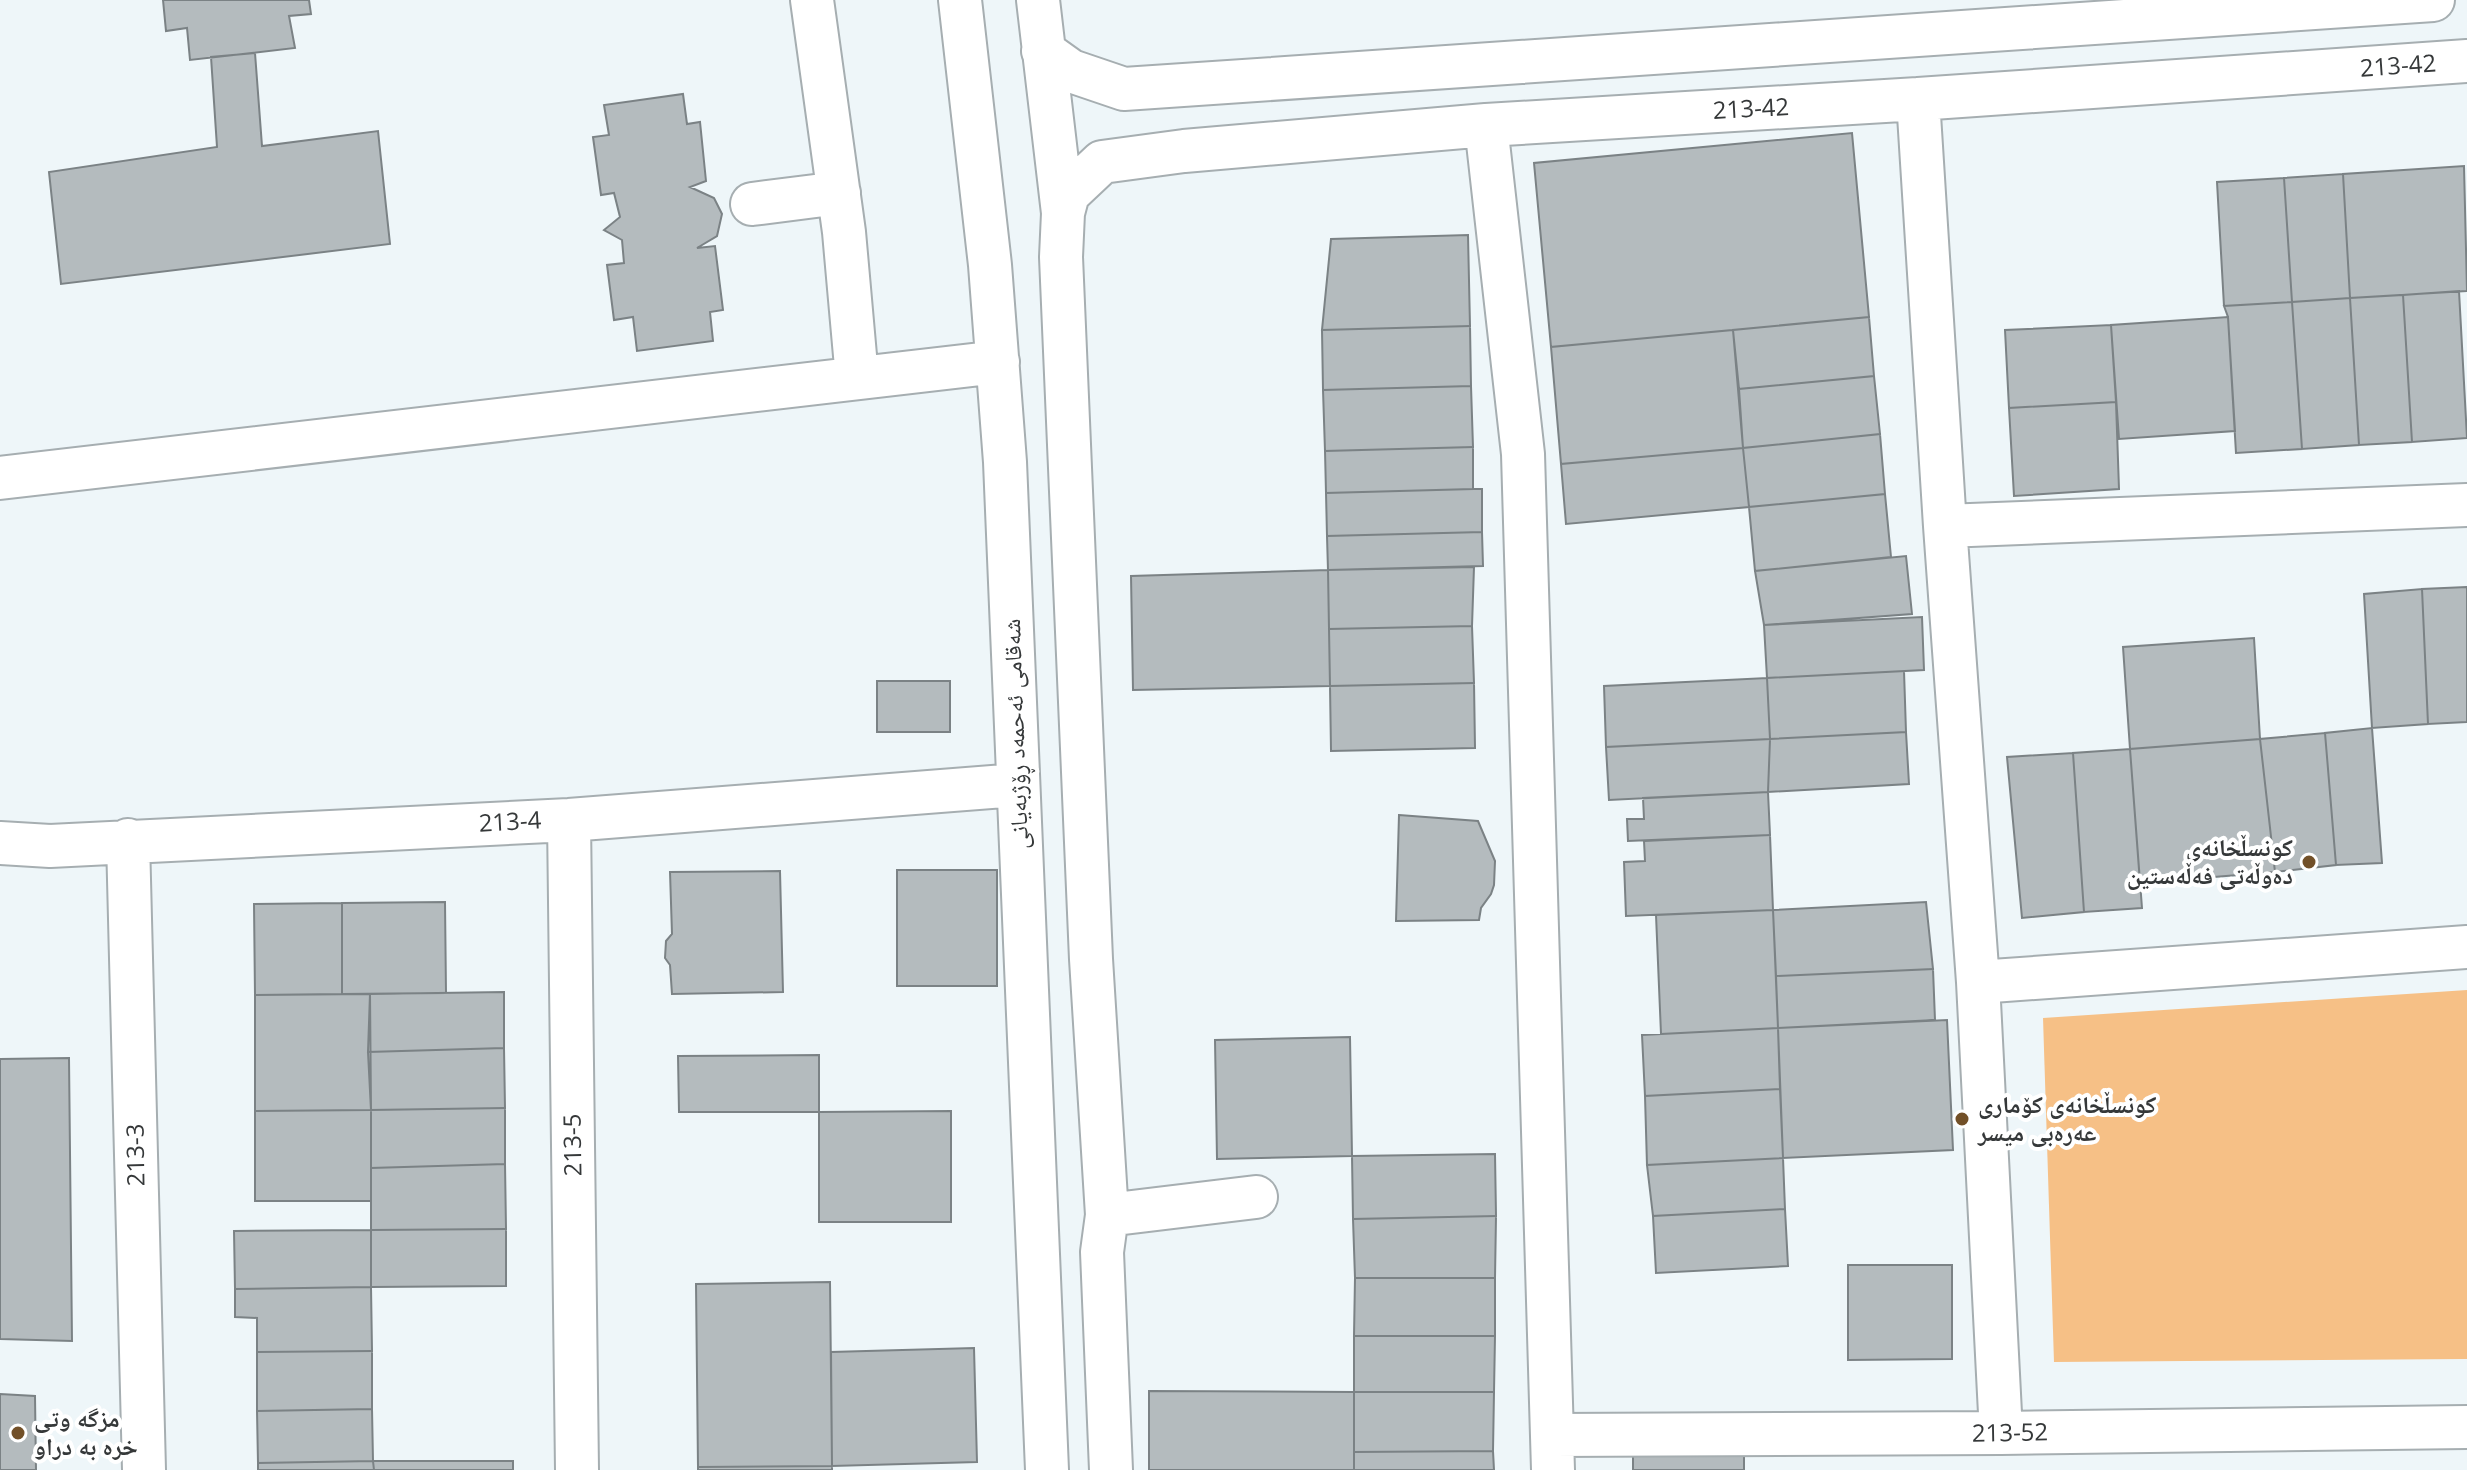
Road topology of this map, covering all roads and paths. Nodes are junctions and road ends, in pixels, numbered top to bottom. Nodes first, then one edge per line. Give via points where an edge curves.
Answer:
1 (812, 0) edge
2 (960, 0) edge
3 (1038, 0) edge
4 (2433, 0) edge
5 (2228, 8) edge
6 (1043, 51) junction
7 (2467, 61) edge
8 (1918, 99) junction
9 (1486, 125) junction
10 (839, 193) junction
11 (752, 204) dead end
12 (1063, 213) junction
13 (998, 362) junction
14 (857, 378) junction
15 (0, 478) edge
16 (2467, 505) edge
17 (1945, 526) junction
18 (1018, 785) junction
19 (569, 820) junction
20 (128, 840) junction
21 (0, 843) edge
22 (2467, 947) edge
23 (1978, 982) junction
24 (1256, 1197) dead end
25 (1104, 1234) junction
26 (1038, 1253) junction
27 (2467, 1427) edge
28 (2001, 1433) junction
29 (1553, 1452) edge
30 (144, 1470) edge
31 (577, 1470) edge
32 (1047, 1470) edge
33 (1111, 1470) edge

1 - 10 street
2 - 13 street, شەقامی ئەحمەد ڕۆژبەیانی
3 - 6 street
4 - 5 street
5 - 6 street via 1124,89 1071,71
6 - 12 street
7 - 8 street, 213-42
8 - 9 street, 213-42
8 - 17 street
9 - 12 street, 213-42 via 1102,162 1068,194
9 - 29 street via 1523,454
10 - 11 street
10 - 14 street
12 - 25 street
13 - 14 street
13 - 18 street, شەقامی ئەحمەد ڕۆژبەیانی
14 - 15 street
16 - 17 street
17 - 23 street
18 - 19 street, 213-4
18 - 26 street, شەقامی ئەحمەد ڕۆژبەیانی
19 - 20 street, 213-4
19 - 31 street, 213-5
20 - 21 street, 213-4 via 50,846
20 - 30 street, 213-3
22 - 23 street
23 - 28 street
24 - 25 street
25 - 26 street
25 - 33 street
26 - 32 street, شەقامی ئەحمەد ڕۆژبەیانی
27 - 28 street, 213-52
28 - 29 street, 213-52

